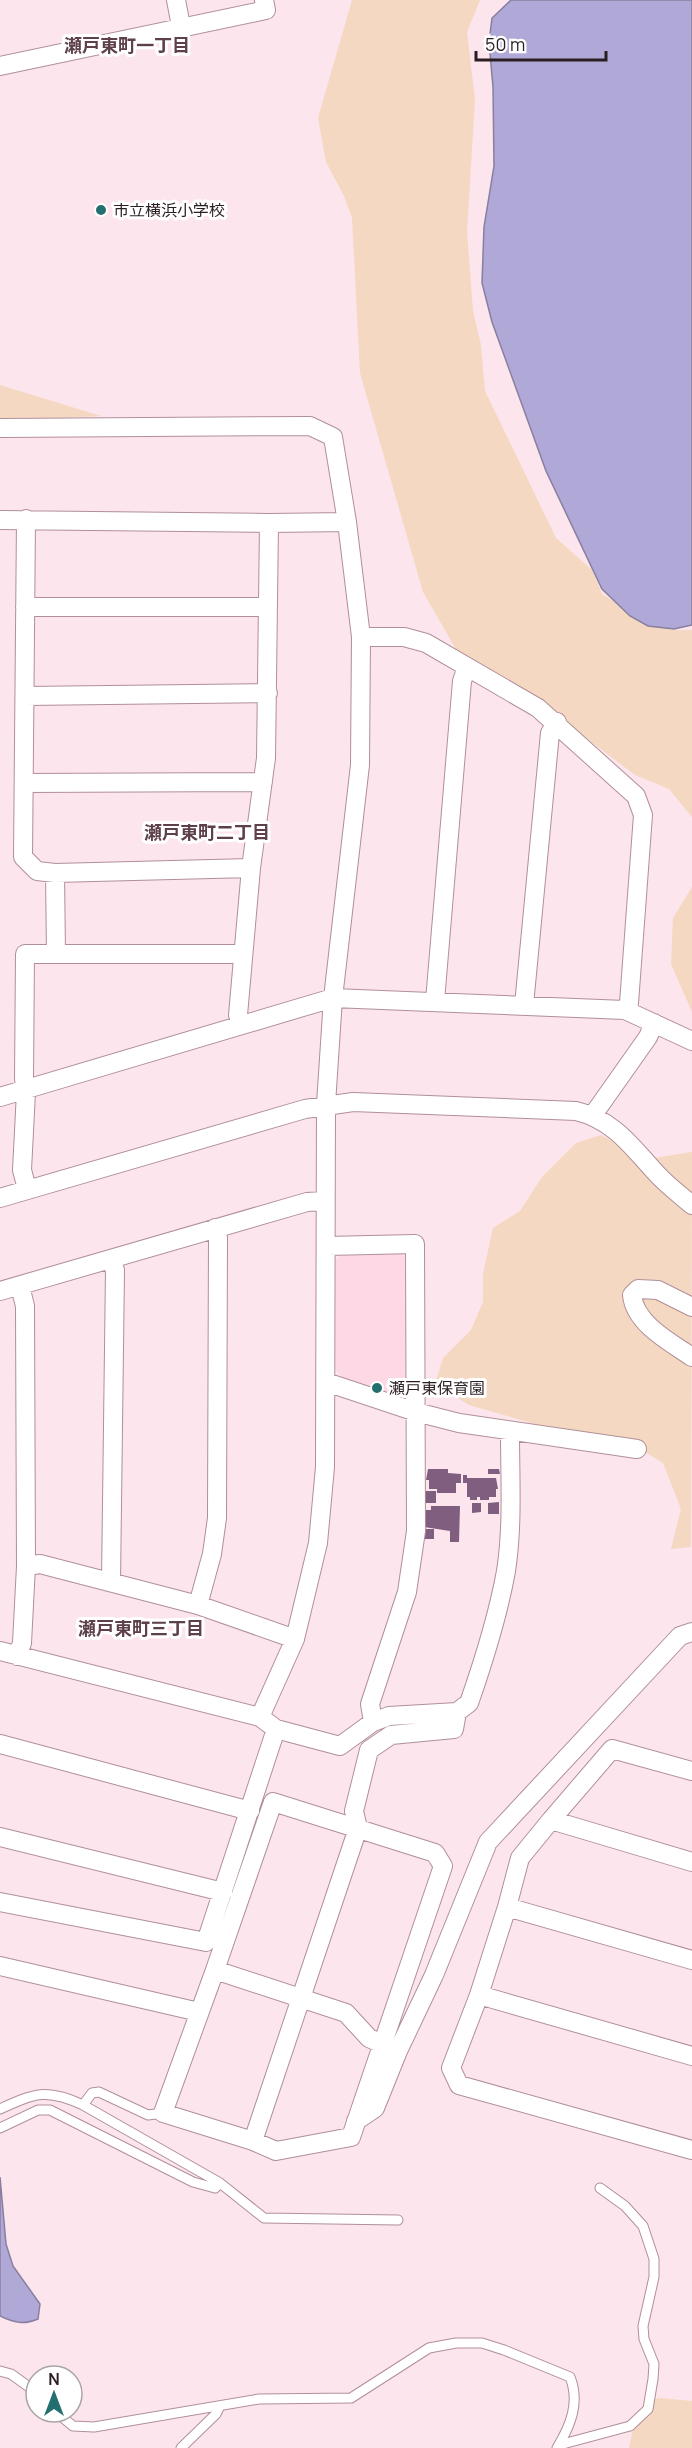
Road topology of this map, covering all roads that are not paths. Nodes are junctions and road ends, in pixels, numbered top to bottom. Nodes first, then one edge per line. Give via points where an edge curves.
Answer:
1 (176, 0) edge
2 (264, 0) edge
3 (182, 26) junction
4 (0, 66) edge
5 (0, 428) edge
6 (0, 519) edge
7 (26, 519) junction
8 (347, 522) junction
9 (269, 523) junction
10 (268, 606) junction
11 (25, 607) junction
12 (361, 637) junction
13 (467, 667) junction
14 (267, 693) junction
15 (25, 696) junction
16 (557, 722) junction
17 (263, 782) junction
18 (24, 783) junction
19 (251, 868) junction
20 (55, 873) junction
21 (56, 954) junction
22 (243, 954) junction
23 (333, 998) junction
24 (435, 1001) junction
25 (524, 1005) junction
26 (626, 1010) junction
27 (654, 1023) junction
28 (241, 1025) junction
29 (692, 1041) edge
30 (26, 1092) junction
31 (0, 1097) edge
32 (326, 1104) junction
33 (592, 1114) junction
34 (27, 1189) junction
35 (0, 1197) edge
36 (325, 1201) junction
37 (692, 1206) edge
38 (215, 1228) junction
39 (326, 1246) junction
40 (110, 1259) junction
41 (20, 1286) junction
42 (0, 1292) edge
43 (692, 1307) edge
44 (692, 1357) edge
45 (326, 1382) junction
46 (416, 1412) junction
47 (510, 1432) junction
48 (637, 1449) dead end
49 (26, 1566) junction
50 (111, 1582) junction
51 (198, 1605) junction
52 (692, 1632) edge
53 (295, 1639) junction
54 (9, 1653) edge
55 (457, 1712) junction
56 (260, 1717) junction
57 (373, 1722) junction
58 (276, 1729) junction
59 (0, 1744) edge
60 (692, 1771) edge
61 (250, 1811) junction
62 (551, 1820) junction
63 (358, 1828) junction
64 (0, 1837) edge
65 (692, 1862) edge
66 (223, 1892) junction
67 (0, 1902) edge
68 (507, 1907) junction
69 (692, 1960) edge
70 (0, 1966) edge
71 (215, 1970) junction
72 (479, 1995) junction
73 (303, 1997) junction
74 (199, 2012) junction
75 (382, 2044) junction
76 (692, 2056) edge
77 (83, 2105) junction
78 (0, 2109) edge
79 (163, 2113) junction
80 (356, 2121) junction
81 (0, 2128) edge
82 (254, 2141) junction
83 (692, 2150) edge
84 (220, 2183) junction
85 (600, 2188) dead end
86 (398, 2220) dead end
87 (0, 2371) edge
88 (24, 2383) edge
89 (220, 2406) junction
90 (71, 2424) edge
91 (558, 2446) edge
92 (181, 2448) edge

1 - 3 street
2 - 3 street via 266,10
3 - 4 street
5 - 8 street via 310,426 333,437
6 - 7 street
7 - 9 street
7 - 11 street
8 - 9 street
8 - 12 street
9 - 10 street
10 - 11 street
10 - 14 street
11 - 15 street
12 - 13 street via 404,636
12 - 23 street via 360,765
13 - 16 street
13 - 24 street via 462,681
14 - 15 street
14 - 17 street
15 - 18 street
16 - 25 street via 550,734
16 - 26 street via 636,796 643,815
17 - 18 street
17 - 19 street
18 - 20 street via 23,857 37,871
19 - 20 street
19 - 22 street
20 - 21 street
21 - 22 street
21 - 30 street via 25,954
22 - 28 street via 238,1015
23 - 24 street
23 - 28 street
23 - 32 street
24 - 25 street
25 - 26 street
26 - 27 street
27 - 29 street
27 - 33 street
28 - 30 street
30 - 31 street
30 - 34 street via 22,1170
32 - 33 street via 411,1104
32 - 34 street
32 - 36 street
33 - 37 street via 618,1130 658,1176
34 - 35 street
36 - 38 street via 307,1202
36 - 39 street
38 - 40 street
38 - 51 street via 216,1518 212,1554
39 - 45 street
39 - 46 street via 415,1244
40 - 41 street
40 - 50 street via 115,1270
41 - 42 street
41 - 49 street via 25,1306
43 - 44 street via 658,1290 638,1289 632,1295 633,1306 652,1329
45 - 46 street
45 - 53 street via 325,1467 318,1543
46 - 47 street
46 - 57 street via 416,1531 407,1592 370,1704
47 - 48 street
47 - 55 street via 506,1569 496,1619 469,1703
49 - 50 street via 40,1564
49 - 54 street via 22,1642
50 - 51 street
51 - 53 street
52 - 80 street via 680,1636 488,1842 375,2108
53 - 56 street
54 - 56 street
55 - 57 street via 389,1716
55 - 63 street via 454,1729 392,1735 369,1750 354,1811
56 - 58 street
57 - 58 street via 340,1746
58 - 61 street
59 - 61 street
60 - 62 street via 612,1749
61 - 66 street
62 - 65 street
62 - 68 street via 520,1858
63 - 71 street via 273,1802
63 - 73 street
63 - 75 street via 435,1853 443,1866
64 - 66 street
66 - 67 street via 206,1942
68 - 69 street
68 - 72 street
70 - 74 street
71 - 73 street
71 - 74 street
72 - 76 street
72 - 83 street via 451,2068 459,2085
73 - 75 street via 346,2013 369,2038
73 - 82 street
74 - 79 street
75 - 80 street
77 - 78 lane via 44,2092
77 - 79 lane via 92,2093 99,2092 148,2115
77 - 84 lane
79 - 82 street
80 - 82 street via 351,2137 276,2151
81 - 84 lane via 38,2110 50,2110 193,2182 215,2188
84 - 86 lane via 264,2218
85 - 91 lane via 626,2206 643,2226 654,2259 643,2326 654,2364 653,2379 648,2409 630,2426
87 - 88 lane
89 - 90 lane via 94,2427
89 - 91 lane via 259,2399 351,2398 429,2348 482,2343 570,2377 576,2392 573,2417
89 - 92 lane

